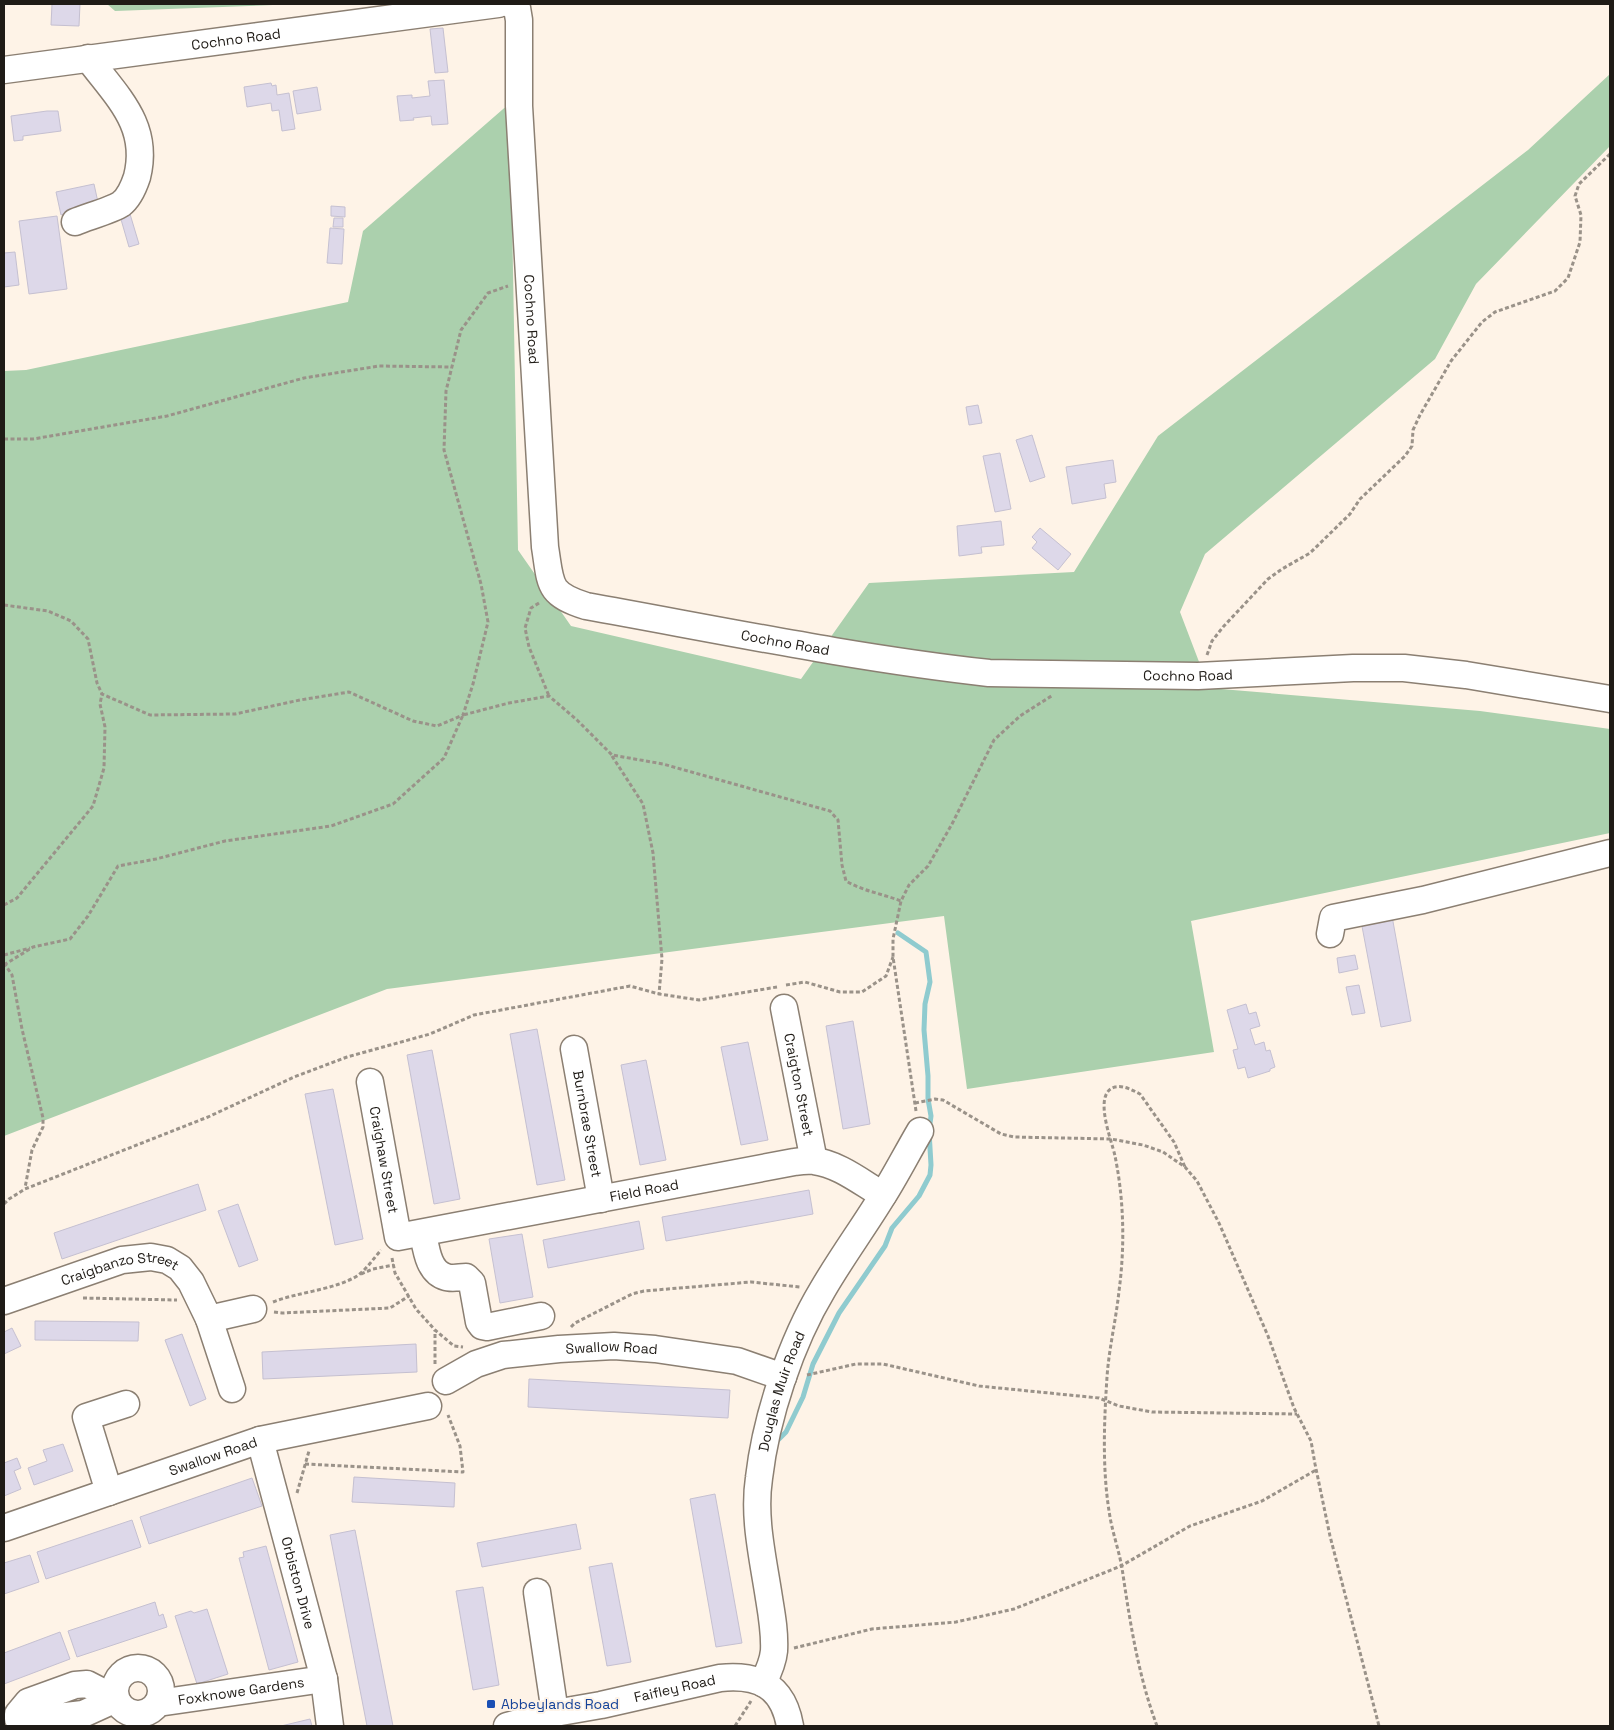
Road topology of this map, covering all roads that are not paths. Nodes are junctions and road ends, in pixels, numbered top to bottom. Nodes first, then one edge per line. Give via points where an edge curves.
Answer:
1 (498, 4) edge
2 (510, 4) edge
3 (88, 58) junction
4 (4, 70) edge
5 (74, 222) dead end
6 (1610, 699) edge
7 (1610, 853) edge
8 (1330, 934) dead end
9 (784, 1008) dead end
10 (574, 1049) dead end
11 (370, 1082) dead end
12 (920, 1131) road end
13 (811, 1160) junction
14 (883, 1195) junction
15 (601, 1198) junction
16 (403, 1237) junction
17 (4, 1301) edge
18 (254, 1309) road end
19 (204, 1310) junction
20 (541, 1316) dead end
21 (440, 1373) road end
22 (782, 1376) junction
23 (232, 1389) dead end
24 (126, 1404) dead end
25 (437, 1409) road end
26 (260, 1440) junction
27 (109, 1492) junction
28 (4, 1528) edge
29 (538, 1592) dead end
30 (324, 1679) junction
31 (763, 1683) junction
32 (158, 1703) junction
33 (555, 1713) junction
34 (330, 1726) edge
35 (507, 1726) edge
36 (790, 1726) edge

1 - 3 street, Cochno Road
2 - 6 street, Cochno Road via 517,8 519,20 518,106 545,547 553,587 567,600 788,642 989,673 1198,676 1404,668
3 - 4 street, Cochno Road
3 - 5 street via 129,112 140,142 140,163 134,187 122,203
7 - 8 street via 1424,900 1333,918
9 - 13 street, Craigton Street
10 - 15 street, Burnbrae Street
11 - 16 street, Craighaw Street
12 - 14 street, Douglas Muir Road
13 - 14 street, Field Road via 840,1170
13 - 15 street, Field Road
14 - 22 street, Douglas Muir Road via 822,1290
15 - 16 street, Field Road
16 - 20 street, Craighaw Street via 437,1272 447,1278 466,1276 472,1283 482,1326
17 - 19 street, Craigbanzo Street via 122,1260 151,1256 180,1268 191,1282
18 - 19 street
19 - 23 street, Craigbanzo Street
21 - 22 street, Swallow Road via 503,1355 614,1346 694,1353 737,1361
22 - 31 street, Douglas Muir Road via 757,1498 758,1531 774,1632 774,1653
24 - 27 street via 86,1417
25 - 26 street, Swallow Road
26 - 27 street, Swallow Road
26 - 30 street, Orbiston Drive
27 - 28 street, Swallow Road
29 - 33 street
30 - 32 street, Foxknowe Gardens
30 - 34 street, Orbiston Drive
31 - 33 street, Faifley Road via 739,1676 720,1678
31 - 36 street, Faifley Road via 781,1699
32 - 32 street via 140,1714 126,1711 116,1700 119,1678 130,1670 138,1669 153,1674 160,1687
33 - 35 street, Faifley Road

